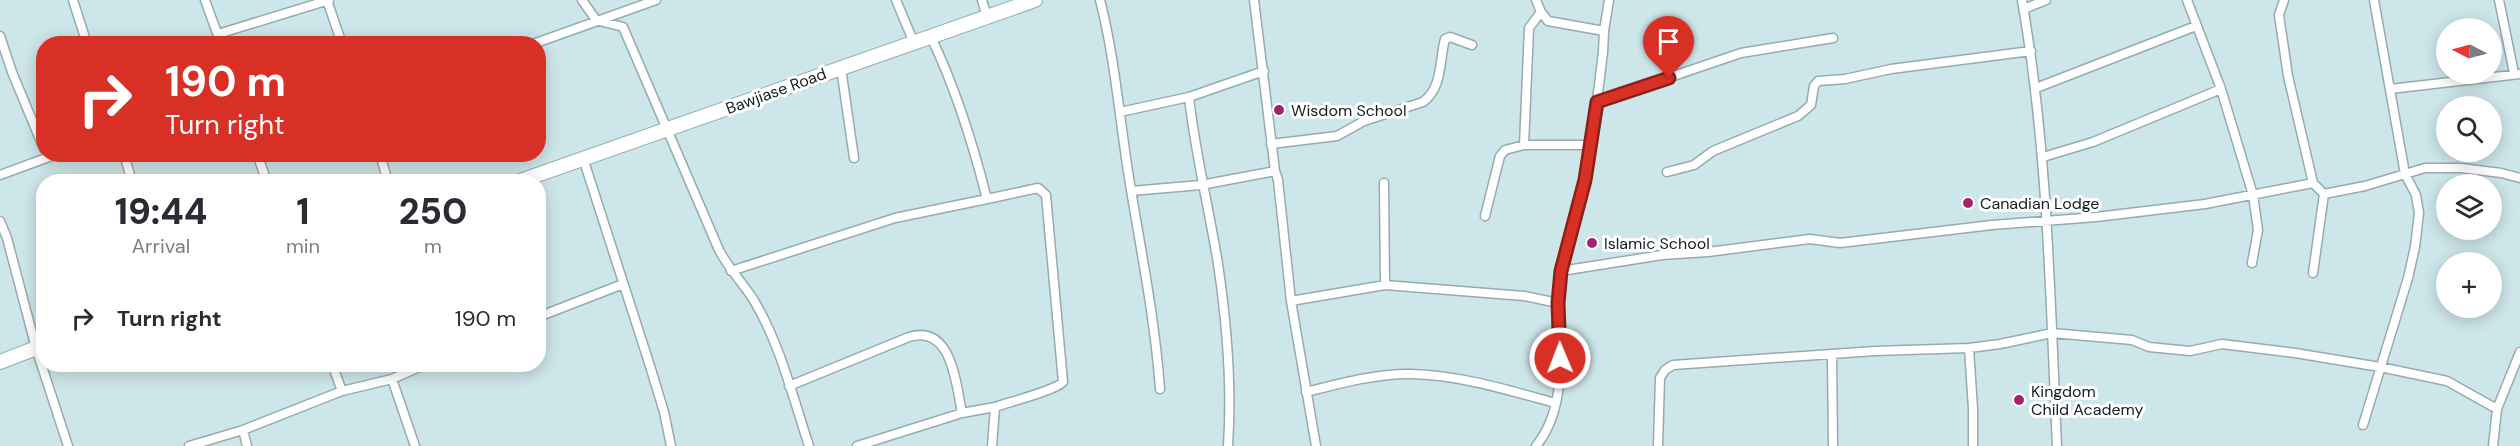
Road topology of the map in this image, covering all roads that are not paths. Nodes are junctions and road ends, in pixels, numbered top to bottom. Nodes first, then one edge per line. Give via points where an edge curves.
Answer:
1 (73, 0) edge
2 (205, 0) edge
3 (328, 0) edge
4 (582, 0) edge
5 (656, 0) edge
6 (896, 0) edge
7 (982, 0) edge
8 (1035, 0) edge
9 (1100, 0) edge
10 (1254, 0) edge
11 (1536, 0) edge
12 (1609, 0) edge
13 (2046, 0) edge
14 (2187, 0) edge
15 (2284, 0) edge
16 (2374, 0) edge
17 (2499, 0) edge
18 (2023, 4) edge
19 (1541, 12) junction
20 (987, 17) junction
21 (596, 20) junction
22 (2196, 26) junction
23 (1604, 31) junction
24 (218, 34) joint
25 (0, 36) edge
26 (84, 36) edge
27 (339, 36) edge
28 (931, 37) junction
29 (1833, 38) dead end
30 (546, 39) edge
31 (915, 44) junction
32 (1472, 45) dead end
33 (2031, 51) junction
34 (841, 68) junction
35 (1264, 70) junction
36 (2517, 73) edge
37 (2037, 88) junction
38 (2221, 88) junction
39 (2390, 89) junction
40 (1189, 97) junction
41 (1597, 102) junction
42 (1120, 112) junction
43 (36, 130) edge
44 (667, 130) junction
45 (1271, 144) junction
46 (1590, 145) junction
47 (1524, 146) junction
48 (2043, 157) junction
49 (583, 158) junction
50 (854, 158) dead end
51 (36, 160) edge
52 (1275, 171) junction
53 (1667, 172) dead end
54 (539, 174) edge
55 (2405, 174) junction
56 (0, 175) edge
57 (2520, 178) edge
58 (1384, 183) dead end
59 (2313, 183) junction
60 (1201, 185) junction
61 (1131, 191) junction
62 (2324, 194) junction
63 (2253, 195) junction
64 (987, 199) junction
65 (1485, 216) dead end
66 (2048, 220) junction
67 (0, 221) edge
68 (2252, 263) dead end
69 (730, 271) junction
70 (1561, 271) junction
71 (2313, 273) dead end
72 (623, 284) junction
73 (1385, 285) junction
74 (1291, 301) junction
75 (1558, 303) junction
76 (546, 314) edge
77 (2052, 333) junction
78 (36, 334) edge
79 (36, 348) edge
80 (1969, 348) junction
81 (2520, 352) edge
82 (1832, 354) junction
83 (0, 362) edge
84 (2380, 367) junction
85 (47, 372) edge
86 (335, 372) edge
87 (408, 372) edge
88 (392, 379) junction
89 (789, 386) junction
90 (1160, 389) dead end
91 (342, 391) junction
92 (1306, 392) junction
93 (1555, 403) junction
94 (994, 407) junction
95 (2496, 409) junction
96 (962, 412) junction
97 (2363, 426) dead end
98 (243, 430) junction
99 (1973, 445) edge
100 (68, 446) edge
101 (189, 446) edge
102 (248, 446) edge
103 (415, 446) edge
104 (671, 446) edge
105 (809, 446) edge
106 (857, 446) edge
107 (992, 446) edge
108 (1228, 446) edge
109 (1316, 446) edge
110 (1536, 446) edge
111 (1658, 446) edge
112 (1833, 446) edge
113 (2057, 446) edge
114 (2493, 446) edge

1 - 26 street
2 - 24 street
3 - 24 street
3 - 27 street
4 - 21 street
5 - 21 street
6 - 31 street
7 - 20 street
8 - 20 main road, Bawjiase Road
9 - 42 street
10 - 35 street
11 - 19 street
12 - 23 street
13 - 18 street
14 - 22 street
15 - 59 street via 2279,15 2288,76
16 - 39 street
17 - 36 street
18 - 33 street
19 - 23 street via 1548,21
19 - 47 street via 1529,28
20 - 28 main road, Bawjiase Road
21 - 30 street
21 - 44 street via 623,27
22 - 37 street
22 - 38 street
23 - 41 street
25 - 43 street
28 - 31 main road, Bawjiase Road
28 - 64 street via 951,81
29 - 41 street via 1741,53
31 - 34 main road, Bawjiase Road
32 - 45 street via 1450,37 1445,39 1437,84 1423,102 1364,121 1337,136
33 - 37 street
33 - 53 street via 1818,81 1810,105 1798,116 1713,151 1694,165
34 - 44 main road, Bawjiase Road
34 - 50 street
35 - 40 street
35 - 45 street
36 - 39 street
37 - 48 street
38 - 48 street via 2093,142
38 - 63 street
39 - 55 street
40 - 42 street
40 - 60 street
41 - 46 street
42 - 61 street
44 - 49 main road, Bawjiase Road
44 - 69 street
45 - 52 street
46 - 47 street
46 - 70 street
47 - 65 street via 1505,150 1500,156
48 - 66 street
49 - 54 main road, Bawjiase Road
49 - 72 street
51 - 56 street
52 - 60 street
52 - 74 street
55 - 57 street via 2425,168 2461,168
55 - 62 street
55 - 84 street via 2419,213 2408,278
58 - 73 street
59 - 62 street
59 - 63 street
60 - 61 street
60 - 108 street via 1218,264 1226,334
61 - 90 street via 1154,319
62 - 71 street
63 - 66 street via 2205,204
63 - 68 street via 2258,230
64 - 69 street via 896,218
64 - 94 street via 1038,188 1046,195 1063,382 1052,390
66 - 70 street via 1840,243 1810,239
66 - 77 street
67 - 78 street
69 - 89 street via 753,299
70 - 75 street
72 - 76 street
72 - 104 street
73 - 74 street
73 - 75 street via 1524,296
74 - 92 street
75 - 93 street via 1559,382
77 - 80 street
77 - 84 street via 2132,340 2190,351 2222,344
77 - 113 street
79 - 83 main road
80 - 82 street
80 - 99 street
81 - 95 street
82 - 111 street via 1673,365 1660,378
82 - 112 street
84 - 95 street via 2447,381
84 - 97 street
85 - 100 street
86 - 91 street
87 - 88 street
88 - 91 street
88 - 103 street
89 - 96 street via 909,337 929,335 938,339 951,362
89 - 105 street
91 - 98 street
92 - 93 street via 1348,381 1410,374 1480,383
92 - 109 street
93 - 110 street via 1545,434
94 - 96 street
94 - 107 street
95 - 114 street
96 - 106 street
98 - 101 street
98 - 102 street

